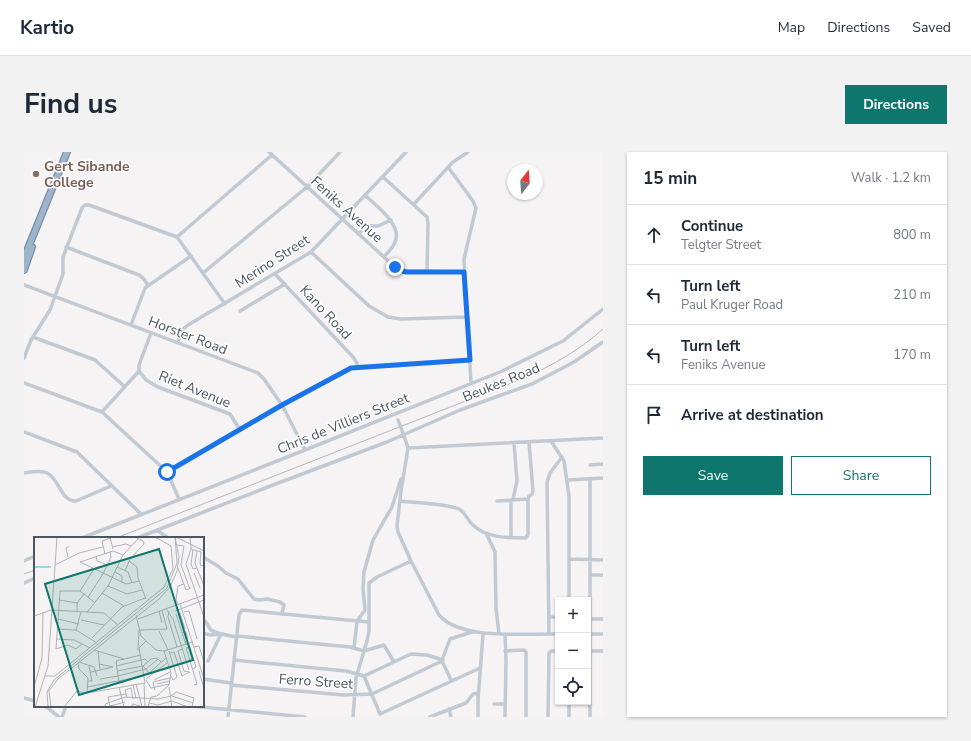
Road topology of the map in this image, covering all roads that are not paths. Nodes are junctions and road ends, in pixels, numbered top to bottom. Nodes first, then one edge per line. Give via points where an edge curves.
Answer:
1 (67, 152) edge
2 (406, 152) edge
3 (468, 152) edge
4 (338, 153) edge
5 (271, 154) edge
6 (448, 167) junction
7 (383, 177) junction
8 (307, 187) junction
9 (365, 195) junction
10 (414, 204) junction
11 (41, 218) junction
12 (342, 219) junction
13 (391, 220) junction
14 (358, 234) junction
15 (177, 237) junction
16 (66, 247) junction
17 (311, 252) junction
18 (191, 256) junction
19 (384, 257) junction
20 (24, 258) edge
21 (24, 270) edge
22 (427, 272) junction
23 (464, 272) junction
24 (203, 273) junction
25 (275, 274) junction
26 (285, 284) junction
27 (24, 285) edge
28 (148, 285) junction
29 (55, 296) junction
30 (225, 304) junction
31 (603, 309) edge
32 (240, 310) dead end
33 (466, 317) junction
34 (131, 325) junction
35 (151, 333) junction
36 (33, 337) junction
37 (603, 342) edge
38 (178, 343) junction
39 (24, 358) edge
40 (470, 360) junction
41 (357, 367) junction
42 (139, 371) junction
43 (24, 383) edge
44 (471, 384) junction
45 (124, 386) junction
46 (282, 405) junction
47 (102, 412) junction
48 (395, 414) junction
49 (240, 430) junction
50 (24, 432) edge
51 (404, 436) junction
52 (603, 438) edge
53 (551, 440) junction
54 (529, 442) junction
55 (514, 443) junction
56 (408, 448) junction
57 (306, 450) junction
58 (562, 457) junction
59 (603, 464) edge
60 (590, 465) dead end
61 (167, 472) junction
62 (24, 473) edge
63 (404, 475) junction
64 (603, 478) edge
65 (590, 479) junction
66 (568, 480) junction
67 (111, 486) junction
68 (179, 499) junction
69 (528, 499) junction
70 (512, 500) junction
71 (400, 501) junction
72 (497, 501) dead end
73 (141, 514) junction
74 (157, 530) junction
75 (487, 535) junction
76 (84, 537) edge
77 (140, 537) edge
78 (167, 537) edge
79 (511, 537) junction
80 (34, 556) edge
81 (204, 559) edge
82 (569, 559) junction
83 (590, 560) junction
84 (603, 560) edge
85 (24, 561) edge
86 (411, 561) junction
87 (590, 575) junction
88 (603, 575) edge
89 (34, 578) edge
90 (24, 583) edge
91 (569, 597) edge
92 (590, 597) edge
93 (282, 613) junction
94 (549, 617) junction
95 (555, 617) edge
96 (591, 619) edge
97 (603, 619) edge
98 (204, 620) edge
99 (357, 621) junction
100 (369, 622) junction
101 (473, 632) junction
102 (204, 633) edge
103 (220, 634) junction
104 (483, 634) junction
105 (500, 634) junction
106 (505, 634) junction
107 (549, 634) junction
108 (555, 634) edge
109 (591, 634) edge
110 (603, 634) edge
111 (237, 637) junction
112 (354, 648) junction
113 (506, 651) junction
114 (555, 651) edge
115 (591, 651) edge
116 (364, 652) junction
117 (603, 652) edge
118 (234, 660) junction
119 (442, 660) junction
120 (208, 661) dead end
121 (394, 662) junction
122 (480, 668) junction
123 (590, 669) edge
124 (357, 674) junction
125 (364, 676) junction
126 (204, 679) edge
127 (451, 680) junction
128 (231, 684) junction
129 (372, 694) junction
130 (478, 694) junction
131 (354, 696) junction
132 (24, 698) edge
133 (34, 701) edge
134 (494, 704) dead end
135 (505, 704) junction
136 (569, 705) edge
137 (46, 707) edge
138 (66, 707) edge
139 (200, 707) edge
140 (449, 709) junction
141 (229, 710) junction
142 (379, 716) edge
143 (58, 717) edge
144 (62, 717) edge
145 (228, 717) edge
146 (305, 717) edge
147 (353, 717) edge
148 (430, 717) edge
149 (451, 717) edge
150 (478, 717) edge
151 (505, 717) edge
152 (526, 717) edge
153 (548, 717) edge
154 (569, 717) edge
155 (590, 717) edge

1 - 11 highway
2 - 7 street, Merino Street
3 - 6 street
4 - 8 street
5 - 8 street, Feniks Avenue
5 - 15 street
6 - 10 street
6 - 23 street via 476,208 465,253
7 - 9 street, Merino Street
7 - 10 street
8 - 12 street, Feniks Avenue
8 - 24 street
9 - 12 street, Merino Street
9 - 13 street
10 - 22 street via 428,221
11 - 20 highway
11 - 21 highway
12 - 14 street, Feniks Avenue
12 - 17 street, Merino Street
13 - 14 street via 378,226 367,226
13 - 19 street via 396,239
14 - 19 street, Feniks Avenue
15 - 16 street via 86,204
15 - 18 street
16 - 28 street via 139,275
16 - 29 street via 62,260 63,274
17 - 25 street, Merino Street
17 - 33 street via 369,306 388,317
18 - 24 street
18 - 28 street
19 - 22 street, Feniks Avenue via 399,270
22 - 23 street, Feniks Avenue
23 - 33 street
24 - 30 street
25 - 26 street, Kano Road
25 - 30 street, Merino Street
26 - 32 street
26 - 41 street, Kano Road via 353,357
27 - 29 street, Horster Road
28 - 34 street
29 - 34 street, Horster Road
29 - 36 street via 48,315
30 - 38 street, Merino Street via 186,326 181,331
31 - 44 street, Chris de Villiers Street via 556,345
33 - 40 street
34 - 35 street, Horster Road
35 - 38 street, Horster Road
35 - 42 street
36 - 39 street
36 - 45 street via 91,358
37 - 51 street, Beukes Road via 541,380 460,410
38 - 46 street, Horster Road via 259,374
40 - 41 street
40 - 44 street
41 - 46 street
42 - 45 street
42 - 49 street, Riet Avenue via 146,380 158,387 230,414
43 - 47 street
44 - 48 street, Chris de Villiers Street
45 - 47 street
46 - 49 street
46 - 57 street, Horster Road
47 - 61 street
48 - 51 street, bridge
48 - 57 street, Chris de Villiers Street
49 - 61 street
50 - 67 street via 77,452
51 - 56 street
51 - 74 street, Beukes Road
52 - 53 street
53 - 54 street
53 - 58 street
54 - 55 street
54 - 69 street via 533,491
55 - 56 street
55 - 70 street via 517,481
56 - 63 street
57 - 68 street, Chris de Villiers Street
58 - 66 street
58 - 94 street via 550,473 547,482
59 - 60 street
61 - 68 street
62 - 67 street via 48,473 73,501
63 - 71 street
63 - 99 street via 392,507 373,540 364,572 365,610
64 - 65 street
65 - 66 street
65 - 83 street
66 - 82 street
67 - 73 street
68 - 73 street, Chris de Villiers Street
69 - 70 street
69 - 79 street via 527,537
70 - 72 street
70 - 79 street
71 - 75 street via 458,509 474,527
71 - 86 street via 398,532
73 - 76 street, Chris de Villiers Street
74 - 77 street, Beukes Road
74 - 78 street
75 - 79 street
75 - 105 street via 495,552 496,608
80 - 85 street
81 - 93 street via 238,579 254,599 283,603
82 - 83 street
82 - 91 street
83 - 84 street
83 - 87 street
86 - 100 street via 370,582
86 - 101 street via 441,617 453,625
87 - 88 street
87 - 92 street
89 - 90 street
93 - 99 street
93 - 111 street via 242,610 239,615
94 - 95 street
94 - 107 street
96 - 97 street
98 - 103 street via 211,630
99 - 100 street
99 - 112 street
100 - 116 street
101 - 104 street
101 - 119 street via 450,639
102 - 103 street
103 - 111 street
103 - 120 street
104 - 105 street
104 - 122 street
105 - 106 street
106 - 107 street
106 - 113 street
107 - 108 street
109 - 110 street
111 - 112 street
111 - 118 street
112 - 116 street
113 - 135 street
113 - 152 street via 526,652
114 - 153 street via 549,653
115 - 117 street
116 - 121 street via 384,645
116 - 124 street
118 - 124 street, Ferro Street
118 - 128 street
119 - 121 street via 414,653
119 - 127 street
119 - 129 street
121 - 125 street
122 - 127 street
122 - 130 street
123 - 155 street
124 - 125 street, Ferro Street
124 - 131 street
125 - 129 street, Ferro Street
126 - 128 street, Ferro Street
127 - 142 street
128 - 131 street, Ferro Street
128 - 141 street
129 - 131 street, Ferro Street
129 - 142 street
130 - 140 street via 473,694 466,703
130 - 150 street
131 - 147 street
132 - 133 street
134 - 135 street
135 - 151 street
136 - 154 street
137 - 143 street
138 - 144 street
139 - 141 street
140 - 148 street
140 - 149 street
141 - 145 street
141 - 146 street

